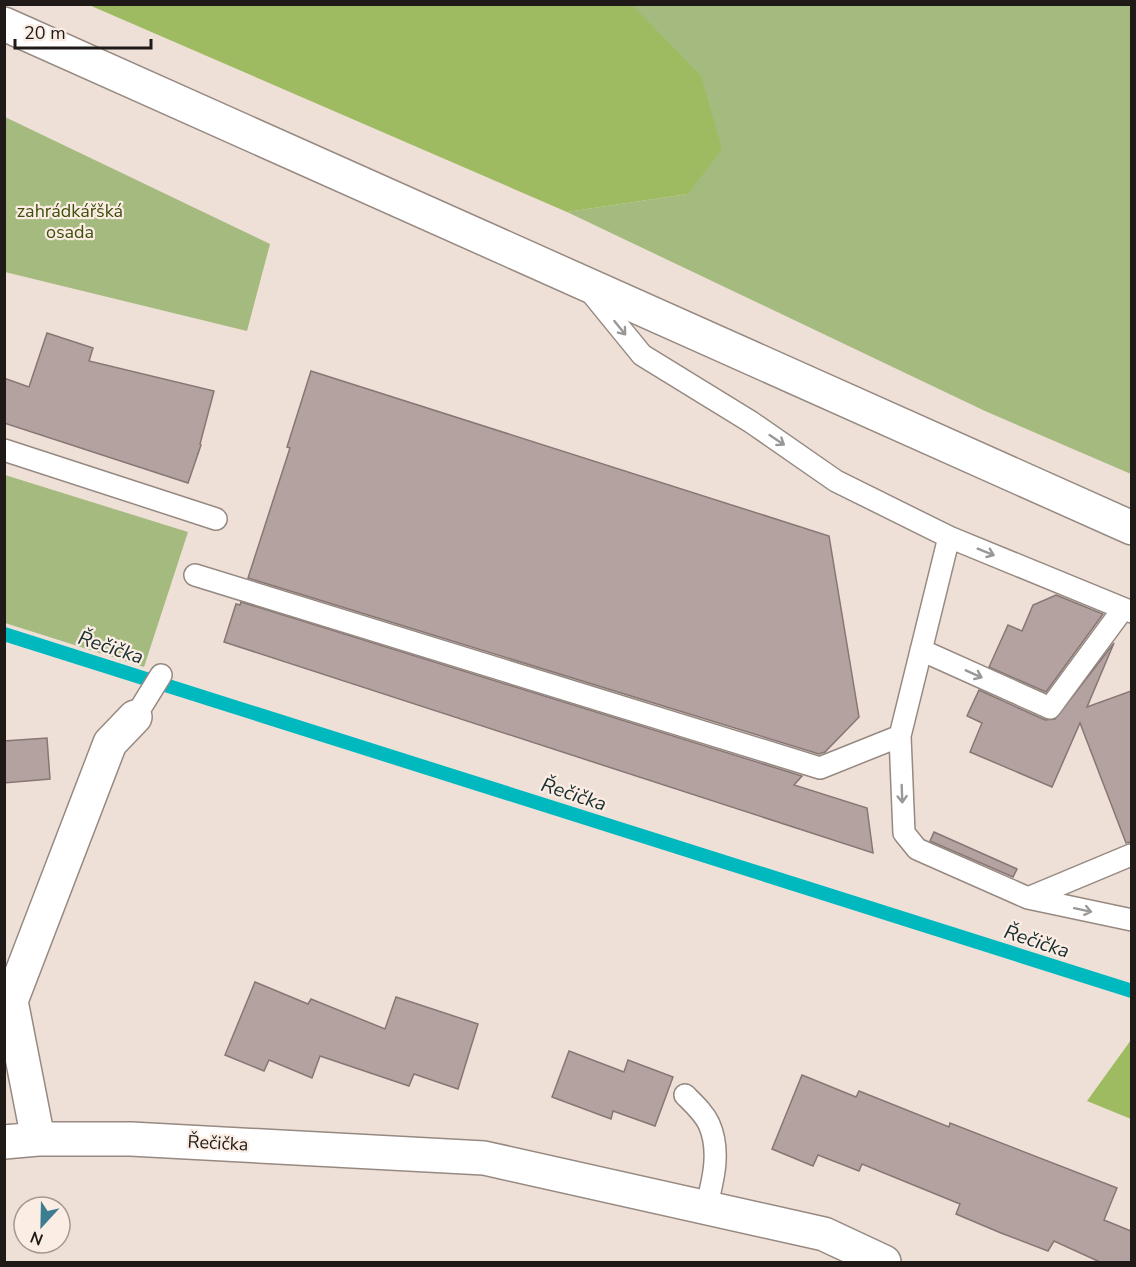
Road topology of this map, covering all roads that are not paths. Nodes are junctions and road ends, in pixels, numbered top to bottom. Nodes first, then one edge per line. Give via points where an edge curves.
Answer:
1 (4, 24) edge
2 (583, 283) junction
3 (4, 450) edge
4 (216, 519) dead end
5 (1131, 528) edge
6 (949, 537) junction
7 (195, 574) dead end
8 (1127, 610) edge
9 (921, 650) junction
10 (160, 675) dead end
11 (135, 717) joint
12 (900, 736) junction
13 (1131, 855) edge
14 (1028, 898) junction
15 (1131, 920) edge
16 (8, 1000) edge
17 (685, 1095) dead end
18 (38, 1139) junction
19 (4, 1142) edge
20 (706, 1208) junction
21 (884, 1263) edge

1 - 2 street
2 - 5 street
2 -> 6 lane via 642,355 751,422 836,481
3 - 4 lane
6 -> 8 lane
6 - 9 lane
7 - 12 lane via 820,768
9 -> 8 lane via 1050,708
9 - 12 lane
10 - 11 lane
11 - 16 street via 110,743
12 -> 14 lane via 904,833 917,849
13 - 14 lane
14 -> 15 lane
16 - 18 street
17 - 20 lane via 710,1126 716,1169
18 - 19 street, Řečička
18 - 20 street, Řečička via 131,1138 484,1158
20 - 21 street, Řečička via 824,1234

